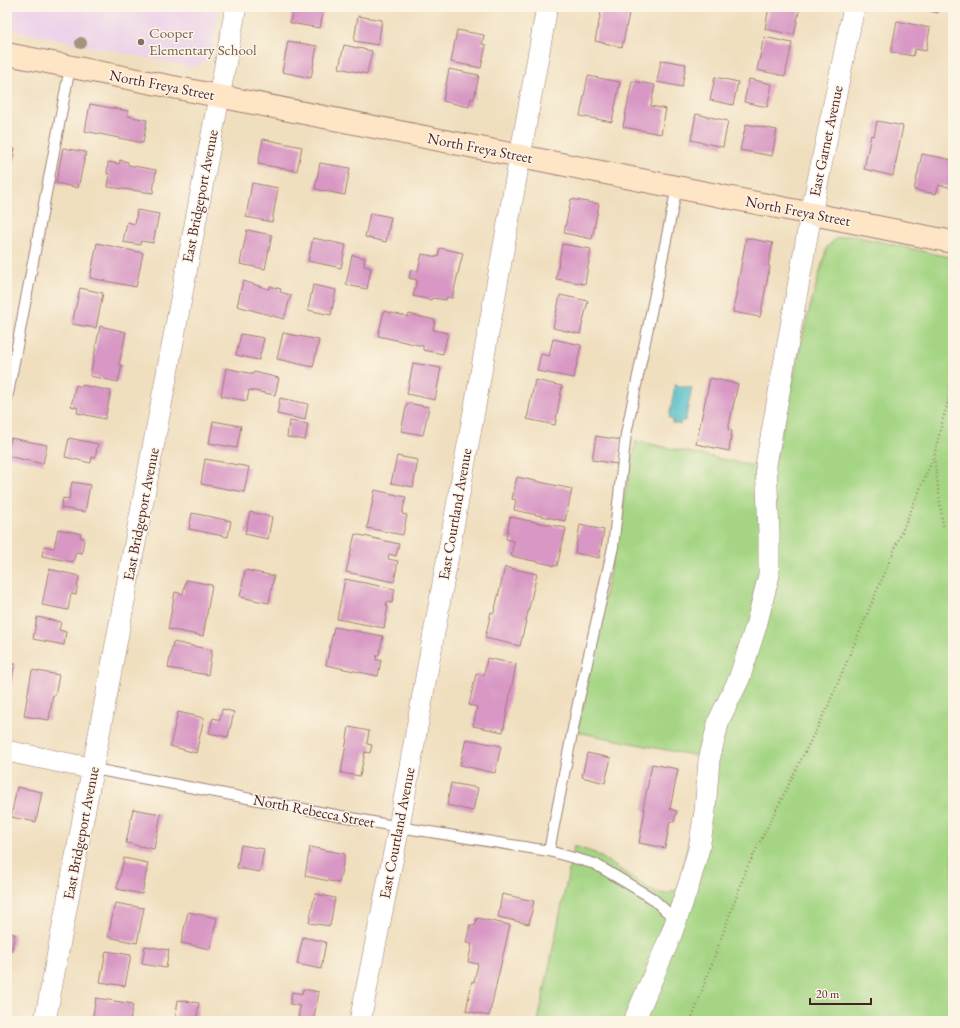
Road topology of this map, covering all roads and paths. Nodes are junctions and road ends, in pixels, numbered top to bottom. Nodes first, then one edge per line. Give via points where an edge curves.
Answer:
1 (236, 7) edge
2 (547, 7) edge
3 (854, 7) edge
4 (7, 54) edge
5 (70, 67) junction
6 (219, 97) junction
7 (520, 155) junction
8 (677, 186) junction
9 (811, 214) junction
10 (953, 242) edge
11 (953, 387) edge
12 (7, 398) edge
13 (934, 456) junction
14 (943, 526) dead end
15 (7, 751) edge
16 (94, 769) junction
17 (398, 828) junction
18 (549, 851) junction
19 (676, 920) junction
20 (45, 1021) edge
21 (360, 1021) edge
22 (634, 1021) edge
23 (691, 1021) edge

1 - 6 street, East Bridgeport Avenue
2 - 7 street, East Courtland Avenue
3 - 9 street, East Garnet Avenue
4 - 5 street, North Freya Street
5 - 6 street, North Freya Street
5 - 12 lane
6 - 7 street, North Freya Street
6 - 16 street, East Bridgeport Avenue
7 - 8 street, North Freya Street
7 - 17 street, East Courtland Avenue
8 - 9 street, North Freya Street
8 - 18 lane via 626,434 612,547
9 - 10 street, North Freya Street
9 - 19 street, East Garnet Avenue via 766,465 769,575 739,679 719,720 709,760 699,848
11 - 13 path
13 - 14 path
13 - 23 path via 828,706 746,870
15 - 16 street, North Rebecca Street
16 - 17 lane, North Rebecca Street
16 - 20 street, East Bridgeport Avenue
17 - 18 lane, North Rebecca Street
17 - 21 street, East Courtland Avenue
18 - 19 lane, North Rebecca Street via 595,864 652,898
19 - 22 street, East Garnet Avenue

